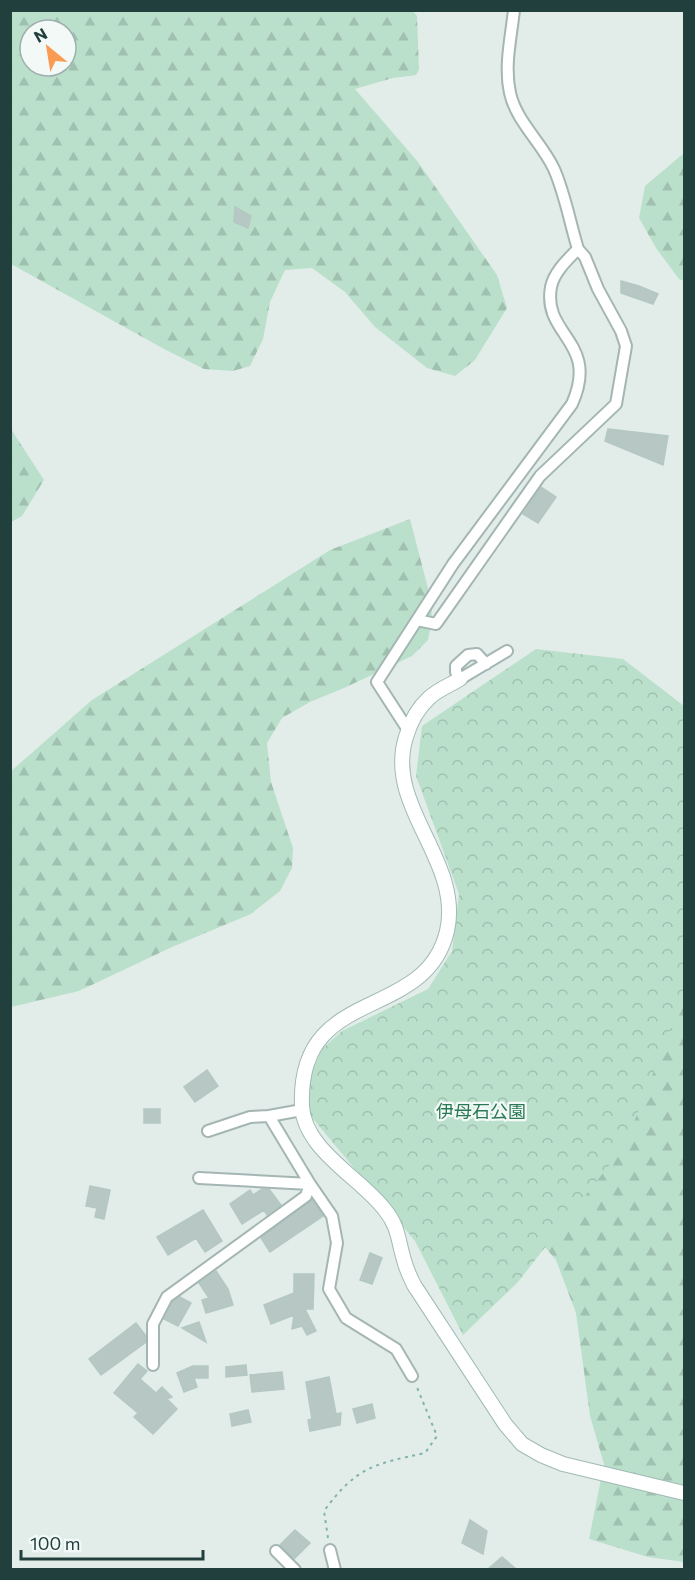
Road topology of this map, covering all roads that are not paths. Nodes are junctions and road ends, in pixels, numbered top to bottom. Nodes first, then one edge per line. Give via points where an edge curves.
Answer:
1 (514, 10) edge
2 (578, 249) junction
3 (417, 620) junction
4 (507, 651) dead end
5 (486, 664) junction
6 (460, 679) junction
7 (408, 730) junction
8 (302, 1110) junction
9 (269, 1116) junction
10 (208, 1131) dead end
11 (199, 1178) dead end
12 (310, 1184) junction
13 (153, 1365) dead end
14 (412, 1376) road end
15 (684, 1493) edge
16 (330, 1550) road end
17 (276, 1551) dead end
18 (294, 1569) edge
19 (335, 1569) edge

1 - 2 street via 507,75 511,96 555,171
2 - 3 street via 551,285 550,302 555,319 580,362 572,404 453,564
2 - 3 street via 626,346 616,404 540,476 436,624
3 - 7 street via 377,682
4 - 5 street
5 - 6 street
5 - 6 street via 477,654 468,655 456,666
6 - 7 street via 429,698
7 - 8 street via 402,766 407,794 446,882 450,907 447,931 438,956 422,975 333,1024 318,1040 303,1072
8 - 9 street
8 - 15 street via 323,1151 386,1210 398,1231 414,1285 522,1444 563,1464
9 - 10 street via 250,1117
9 - 12 street
11 - 12 street
12 - 13 street via 306,1196 166,1297 153,1324
12 - 14 street via 332,1216 337,1243 329,1289 346,1318 396,1349
16 - 19 street
17 - 18 street

